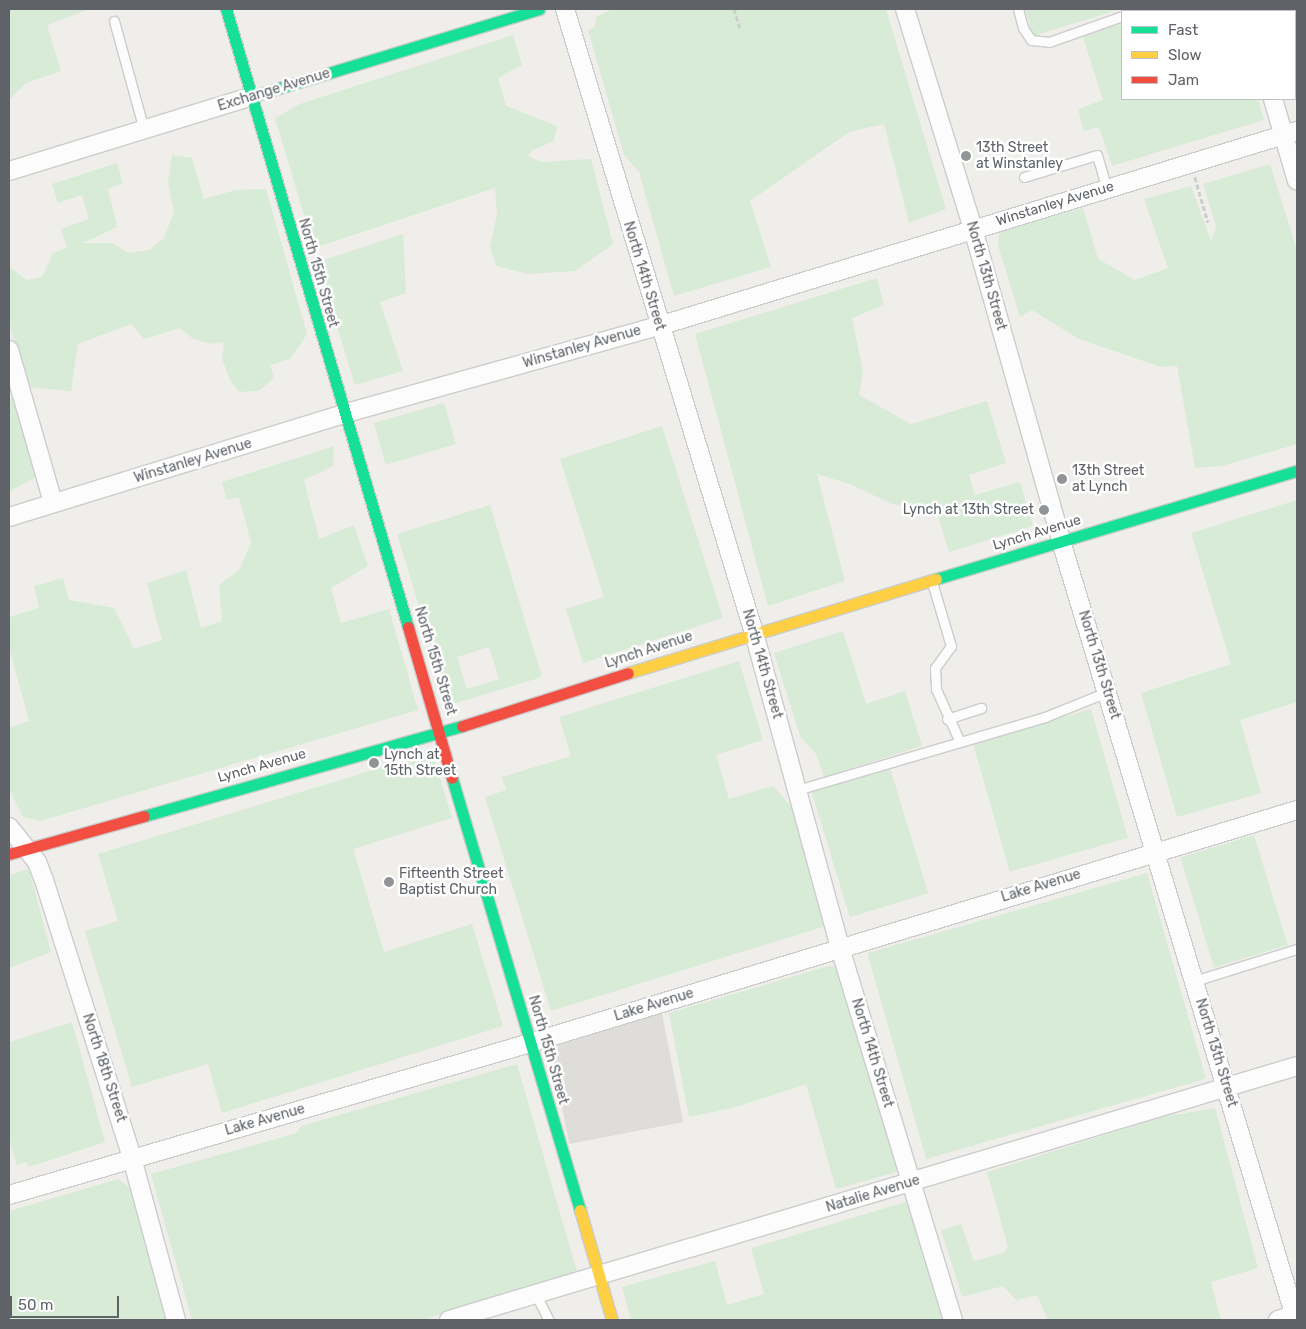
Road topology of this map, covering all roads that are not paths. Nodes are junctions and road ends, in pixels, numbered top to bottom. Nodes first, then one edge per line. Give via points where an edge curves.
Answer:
1 (539, 9) edge
2 (565, 9) edge
3 (905, 9) edge
4 (1018, 9) edge
5 (226, 10) edge
6 (1121, 16) edge
7 (114, 21) dead end
8 (250, 97) junction
9 (1274, 100) edge
10 (144, 130) junction
11 (1290, 133) edge
12 (9, 171) edge
13 (1024, 177) dead end
14 (1297, 181) edge
15 (1106, 188) junction
16 (973, 229) junction
17 (659, 326) junction
18 (9, 350) edge
19 (343, 414) junction
20 (1297, 471) edge
21 (53, 502) junction
22 (9, 516) edge
23 (1061, 541) junction
24 (931, 580) junction
25 (754, 633) junction
26 (1107, 692) junction
27 (981, 708) dead end
28 (947, 719) junction
29 (441, 732) junction
30 (959, 740) junction
31 (797, 790) junction
32 (1297, 810) edge
33 (9, 826) edge
34 (27, 849) junction
35 (1155, 851) junction
36 (9, 854) edge
37 (840, 948) junction
38 (1297, 949) edge
39 (1194, 981) junction
40 (530, 1043) junction
41 (1297, 1066) edge
42 (1227, 1088) junction
43 (132, 1158) junction
44 (912, 1183) junction
45 (9, 1195) edge
46 (598, 1277) junction
47 (536, 1295) junction
48 (1291, 1318) edge
49 (176, 1320) edge
50 (449, 1320) edge
51 (549, 1320) edge
52 (612, 1320) edge
53 (953, 1320) edge

1 - 8 street, Exchange Avenue
2 - 17 street, North 14th Street
3 - 16 street, North 13th Street
4 - 6 lane via 1023,28 1031,40 1049,42
5 - 8 street, North 15th Street
7 - 10 lane
8 - 10 street, Exchange Avenue
8 - 19 street, North 15th Street
9 - 11 street
10 - 12 street, Exchange Avenue
11 - 14 street
11 - 15 street, Winstanley Avenue
13 - 15 lane via 1097,155
15 - 16 street, Winstanley Avenue
16 - 17 street, Winstanley Avenue
16 - 23 street, North 13th Street
17 - 19 street, Winstanley Avenue
17 - 25 street, North 14th Street
18 - 21 street
19 - 21 street, Winstanley Avenue
19 - 29 street, North 15th Street
20 - 23 street, Lynch Avenue
21 - 22 street, Winstanley Avenue
23 - 24 street, Lynch Avenue
23 - 26 street, North 13th Street
24 - 25 street, Lynch Avenue
24 - 28 lane via 951,646 936,668 936,689
25 - 29 street, Lynch Avenue
25 - 31 street, North 14th Street
26 - 30 lane via 1045,717
26 - 35 street, North 13th Street
27 - 28 lane
28 - 30 lane via 955,725
29 - 34 street, Lynch Avenue
29 - 40 street, North 15th Street
30 - 31 lane
31 - 37 street, North 14th Street
32 - 35 street, Lake Avenue
33 - 34 street, North 18th Street
34 - 36 street, Lynch Avenue
34 - 43 street, North 18th Street via 37,862 49,895
35 - 37 street, Lake Avenue
35 - 39 street, North 13th Street
37 - 40 street, Lake Avenue
37 - 44 street, North 14th Street
38 - 39 lane
39 - 42 street, North 13th Street
40 - 43 street, Lake Avenue
40 - 46 street, North 15th Street
41 - 42 street, Natalie Avenue
42 - 44 street, Natalie Avenue
42 - 48 street, North 13th Street
43 - 45 street, Lake Avenue
43 - 49 street, North 18th Street
44 - 46 street, Natalie Avenue
44 - 53 street, North 14th Street
46 - 47 street, Natalie Avenue
46 - 52 street, North 15th Street
47 - 50 street, Natalie Avenue
47 - 51 lane

